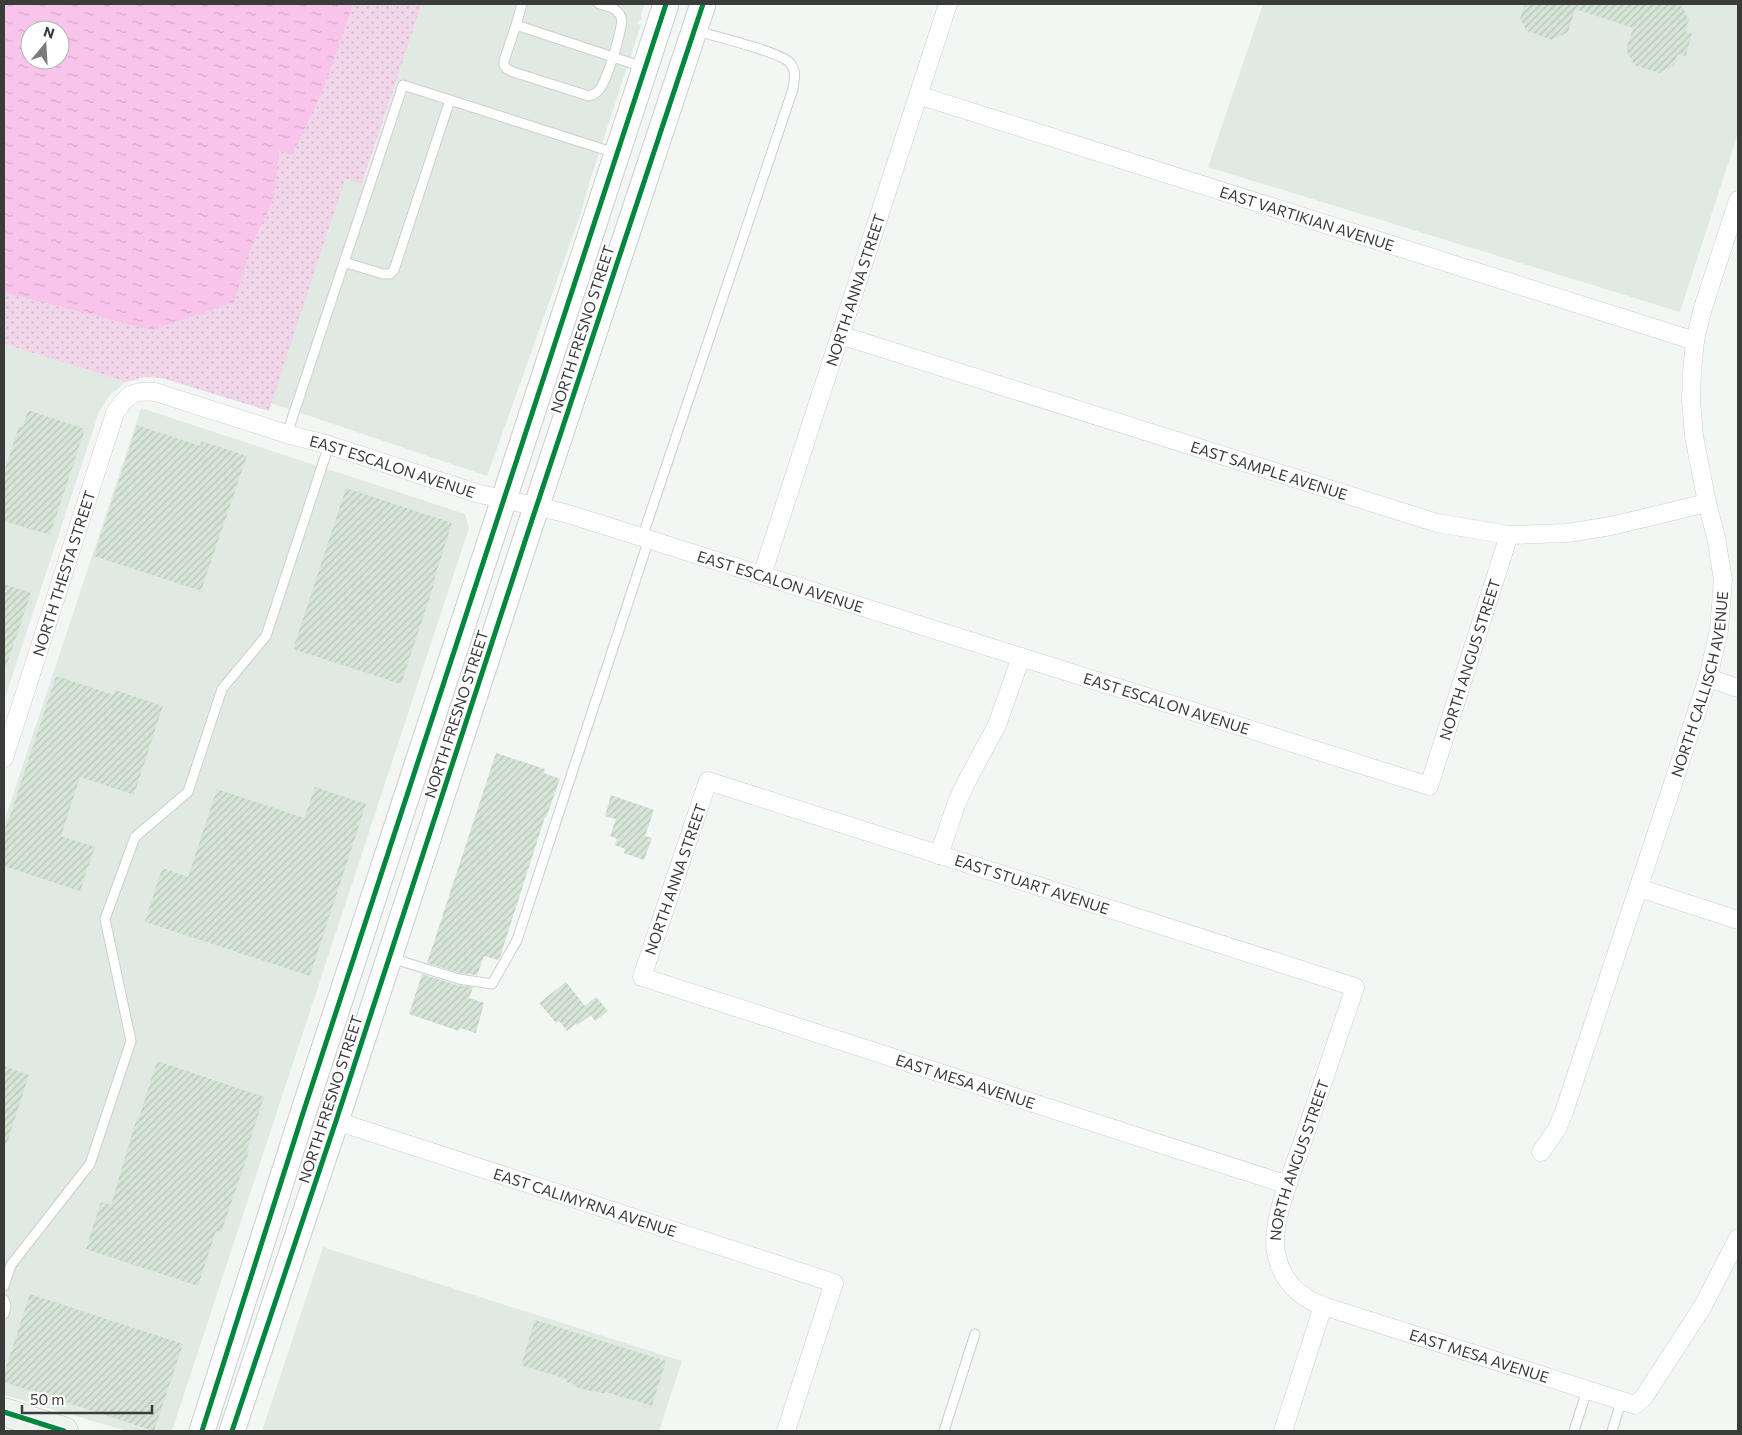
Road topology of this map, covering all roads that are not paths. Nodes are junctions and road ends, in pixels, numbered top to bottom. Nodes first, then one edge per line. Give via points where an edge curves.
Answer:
1 (522, 4) edge
2 (599, 4) edge
3 (666, 4) edge
4 (690, 4) edge
5 (703, 4) edge
6 (948, 4) edge
7 (516, 25) junction
8 (694, 30) junction
9 (612, 57) junction
10 (645, 68) junction
11 (918, 94) junction
12 (450, 100) junction
13 (617, 154) junction
14 (1738, 200) edge
15 (344, 262) junction
16 (840, 335) junction
17 (1695, 341) junction
18 (130, 394) joint
19 (287, 434) junction
20 (329, 445) junction
21 (504, 500) junction
22 (1708, 503) junction
23 (536, 506) junction
24 (1509, 535) junction
25 (646, 538) junction
26 (762, 575) junction
27 (1021, 657) junction
28 (1708, 678) junction
29 (1738, 688) edge
30 (4, 758) edge
31 (708, 781) joint
32 (1429, 786) joint
33 (940, 855) junction
34 (1639, 888) junction
35 (1738, 920) edge
36 (363, 932) junction
37 (389, 958) junction
38 (642, 977) joint
39 (1355, 987) joint
40 (336, 1121) junction
41 (1541, 1152) dead end
42 (1288, 1185) junction
43 (1738, 1238) edge
44 (4, 1286) edge
45 (4, 1300) edge
46 (1322, 1306) junction
47 (4, 1314) edge
48 (976, 1334) dead end
49 (1587, 1390) junction
50 (1628, 1403) junction
51 (4, 1412) edge
52 (64, 1431) edge
53 (202, 1431) edge
54 (232, 1431) edge
55 (786, 1431) edge
56 (944, 1431) edge
57 (1283, 1431) edge
58 (1574, 1431) edge
59 (1612, 1431) edge

1 - 7 lane
2 - 9 lane via 615,9 622,19
3 - 10 main road, NORTH FRESNO STREET
4 - 8 main road
5 - 8 main road, NORTH FRESNO STREET
6 - 11 street, NORTH ANNA STREET
7 - 9 lane
7 - 9 lane via 504,61 507,69 589,96 602,86
8 - 23 main road, NORTH FRESNO STREET
8 - 25 lane via 784,58 790,62 795,77
9 - 10 lane
10 - 13 main road, NORTH FRESNO STREET
11 - 16 street, NORTH ANNA STREET
11 - 17 street, EAST VARTIKIAN AVENUE
12 - 13 lane
12 - 15 lane via 394,270 383,274
12 - 15 lane via 403,85
13 - 21 main road, NORTH FRESNO STREET
14 - 17 street, NORTH CALLISCH AVENUE
15 - 19 lane
16 - 24 street, EAST SAMPLE AVENUE via 1437,523
16 - 26 street, NORTH ANNA STREET
17 - 22 street, NORTH CALLISCH AVENUE via 1691,400 1694,436
18 - 19 street, EAST ESCALON AVENUE via 155,392
18 - 30 street, NORTH THESTA STREET via 115,413
19 - 20 street, EAST ESCALON AVENUE
20 - 21 street, EAST ESCALON AVENUE
20 - 44 lane via 266,636 222,689 188,792 135,837 105,919 131,1041 90,1164 11,1265
21 - 23 street, EAST ESCALON AVENUE
21 - 36 main road, NORTH FRESNO STREET
22 - 24 street, EAST SAMPLE AVENUE via 1611,526
22 - 28 street, NORTH CALLISCH AVENUE via 1722,580 1720,630
23 - 25 street, EAST ESCALON AVENUE
23 - 37 main road, NORTH FRESNO STREET
24 - 32 street, NORTH ANGUS STREET
25 - 26 street, EAST ESCALON AVENUE
25 - 37 lane via 517,940 492,984 459,979
26 - 27 street, EAST ESCALON AVENUE
27 - 32 street, EAST ESCALON AVENUE
27 - 33 street via 997,725 957,802
28 - 29 street
28 - 34 street, NORTH CALLISCH AVENUE
31 - 33 street, EAST STUART AVENUE
31 - 38 street, NORTH ANNA STREET
33 - 39 street, EAST STUART AVENUE
34 - 35 street
34 - 41 street, NORTH CALLISCH AVENUE via 1564,1112
36 - 40 main road via 372,946 326,1106
36 - 53 main road, NORTH FRESNO STREET via 290,1150
37 - 40 main road, NORTH FRESNO STREET
38 - 42 street, EAST MESA AVENUE
39 - 42 street, NORTH ANGUS STREET
40 - 54 main road, NORTH FRESNO STREET
40 - 55 street, EAST CALIMYRNA AVENUE via 834,1283
42 - 46 street, NORTH ANGUS STREET via 1275,1235 1281,1269 1299,1294
43 - 50 street via 1703,1306 1644,1396
45 - 47 lane
46 - 49 street, EAST MESA AVENUE
46 - 57 street
48 - 56 lane
49 - 50 street, EAST MESA AVENUE
49 - 58 lane
50 - 59 lane
51 - 52 main road

